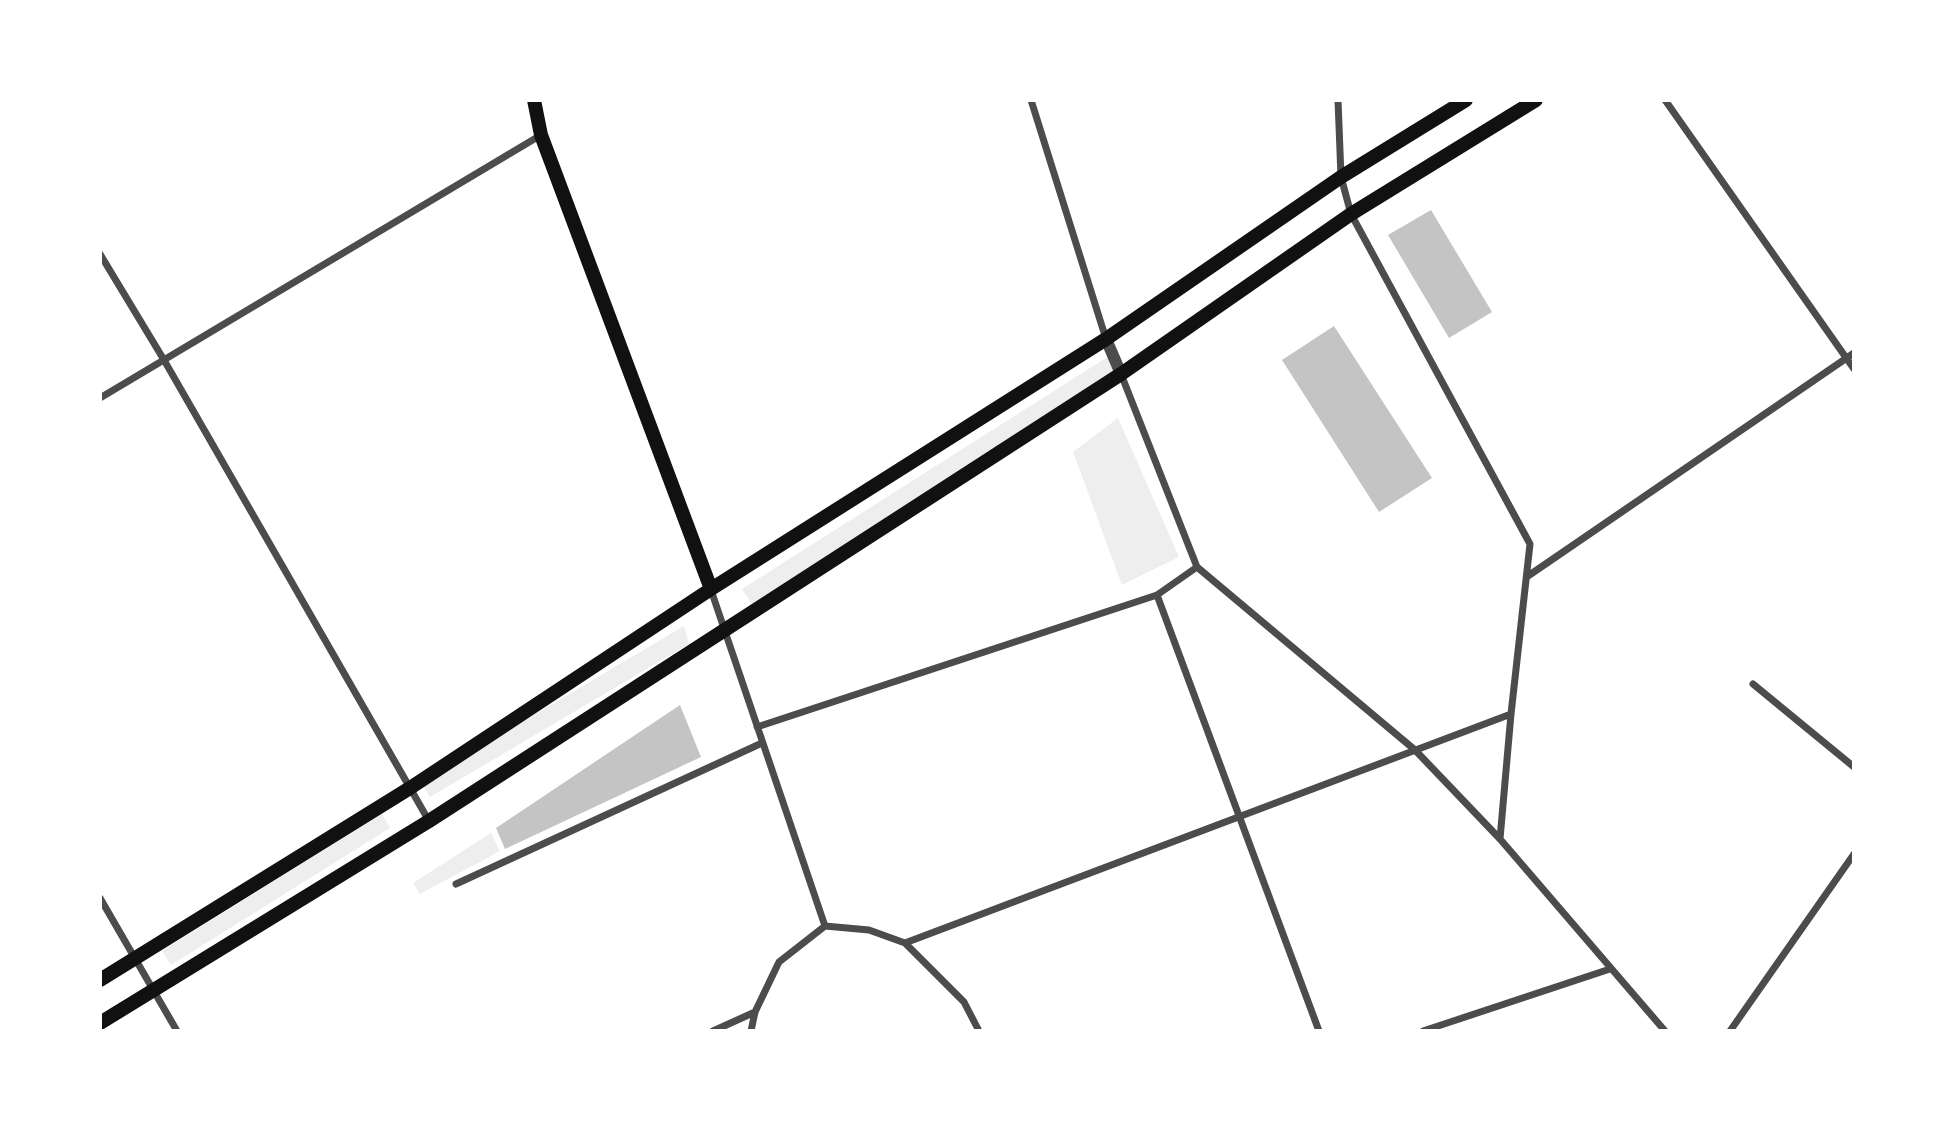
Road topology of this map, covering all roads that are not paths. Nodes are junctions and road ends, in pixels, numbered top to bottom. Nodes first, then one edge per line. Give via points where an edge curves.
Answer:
1 (534, 100) edge
2 (1031, 100) edge
3 (1338, 100) edge
4 (1466, 100) edge
5 (1536, 100) edge
6 (1665, 100) edge
7 (541, 135) junction
8 (1341, 177) junction
9 (1351, 214) junction
10 (100, 254) edge
11 (1106, 339) junction
12 (1851, 356) edge
13 (164, 360) junction
14 (1854, 369) edge
15 (1121, 373) junction
16 (100, 398) edge
17 (1197, 567) junction
18 (1528, 576) junction
19 (711, 589) junction
20 (1157, 595) junction
21 (723, 630) junction
22 (1753, 684) dead end
23 (1511, 714) junction
24 (757, 727) junction
25 (762, 743) junction
26 (1415, 750) junction
27 (1854, 767) edge
28 (410, 788) junction
29 (1239, 818) junction
30 (429, 821) junction
31 (1500, 839) junction
32 (1854, 854) edge
33 (456, 884) dead end
34 (100, 898) edge
35 (825, 926) junction
36 (905, 943) junction
37 (136, 958) junction
38 (1610, 969) junction
39 (100, 980) edge
40 (153, 989) junction
41 (755, 1012) junction
42 (100, 1023) edge
43 (177, 1031) edge
44 (713, 1031) edge
45 (751, 1031) edge
46 (979, 1031) edge
47 (1319, 1031) edge
48 (1423, 1031) edge
49 (1665, 1031) edge
50 (1730, 1031) edge

1 - 7 main road
2 - 11 street
3 - 8 street
4 - 8 main road
5 - 9 main road
6 - 12 street
7 - 13 street
7 - 19 main road
8 - 9 street
8 - 11 main road
9 - 15 main road
9 - 18 street via 1530,544
10 - 13 street
11 - 15 street
11 - 19 main road
12 - 14 street
12 - 18 street
13 - 16 street
13 - 28 street
15 - 17 street
15 - 21 main road
17 - 20 street
17 - 26 street
18 - 23 street
19 - 21 street
19 - 28 main road
20 - 24 street
20 - 29 street
21 - 24 street
21 - 30 main road
22 - 27 street
23 - 26 street
23 - 31 street
24 - 25 street
25 - 33 street
25 - 35 street
26 - 29 street
26 - 31 street
28 - 30 street
28 - 37 main road
29 - 36 street
29 - 47 street
30 - 40 main road
31 - 38 street
32 - 50 street
34 - 37 street
35 - 36 street via 869,930
35 - 41 street via 779,962
36 - 46 street via 964,1002
37 - 39 main road
37 - 40 street
38 - 48 street
38 - 49 street
40 - 42 main road
40 - 43 street
41 - 44 street
41 - 45 street

